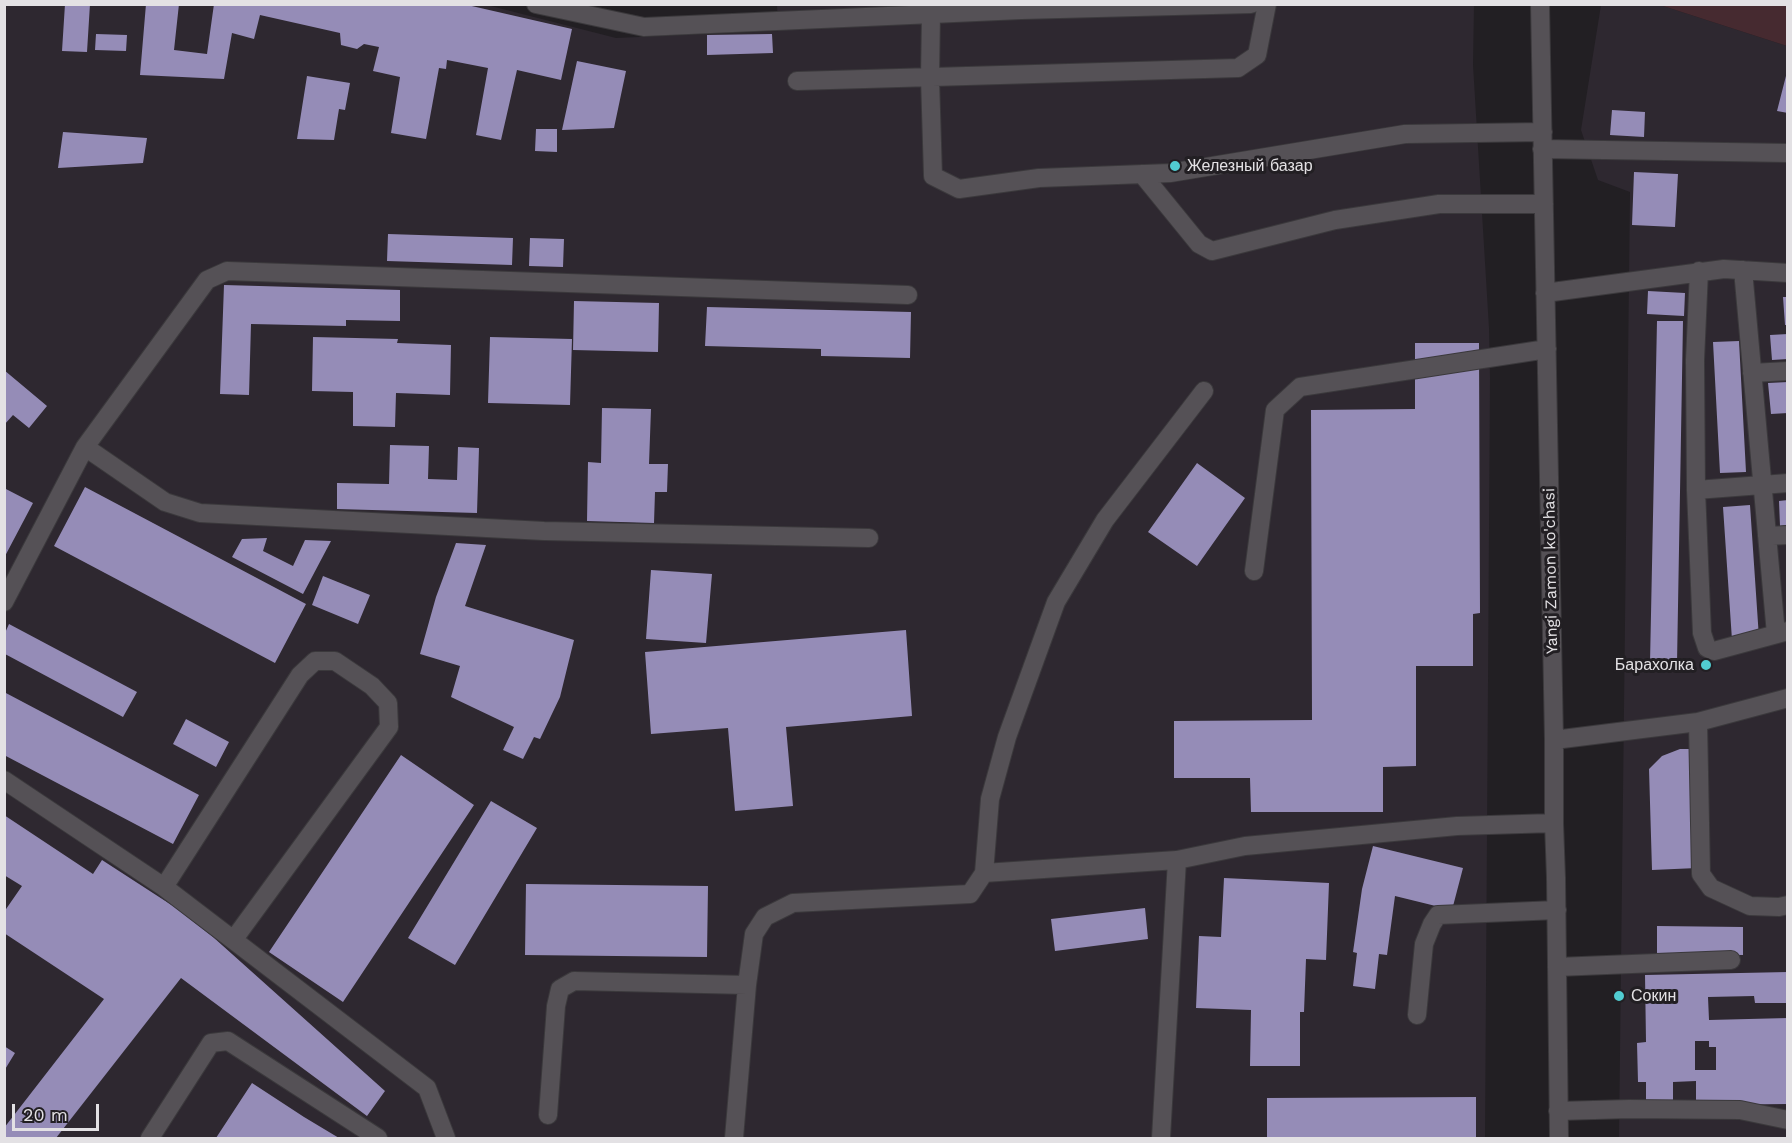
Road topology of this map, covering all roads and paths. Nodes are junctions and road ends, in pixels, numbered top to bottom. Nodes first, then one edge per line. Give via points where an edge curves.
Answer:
1 (536, 4) edge
2 (1251, 4) edge
3 (1267, 4) edge
4 (1540, 4) edge
5 (931, 14) junction
6 (930, 78) junction
7 (797, 81) dead end
8 (1542, 141) junction
9 (1788, 153) edge
10 (1142, 174) junction
11 (1544, 204) junction
12 (1743, 270) junction
13 (1699, 272) junction
14 (1788, 273) edge
15 (1545, 293) junction
16 (908, 295) dead end
17 (1546, 349) junction
18 (1788, 371) edge
19 (1752, 372) junction
20 (1204, 391) dead end
21 (85, 447) junction
22 (1788, 483) edge
23 (1762, 484) junction
24 (1696, 490) junction
25 (1788, 535) edge
26 (1767, 536) junction
27 (868, 538) dead end
28 (1254, 571) dead end
29 (4, 602) edge
30 (1782, 632) edge
31 (1788, 698) edge
32 (1698, 722) junction
33 (1554, 740) junction
34 (4, 780) edge
35 (1554, 823) junction
36 (1177, 860) junction
37 (984, 873) junction
38 (164, 887) junction
39 (1788, 905) edge
40 (1557, 910) junction
41 (234, 939) junction
42 (1731, 960) dead end
43 (1557, 967) junction
44 (747, 985) junction
45 (1417, 1015) dead end
46 (1558, 1111) junction
47 (548, 1114) dead end
48 (1788, 1120) edge
49 (150, 1138) edge
50 (378, 1138) edge
51 (447, 1138) edge
52 (734, 1138) edge
53 (1161, 1138) edge
54 (1559, 1138) edge

1 - 5 street via 644,27
2 - 5 street
3 - 6 street via 1257,55 1238,68
4 - 8 street, Yangi Zamon ko'chasi
5 - 6 street
6 - 7 street
6 - 10 street via 933,176 959,189 1039,178
8 - 9 street
8 - 10 street via 1405,134 1170,173
8 - 11 street, Yangi Zamon ko'chasi
10 - 11 street via 1199,244 1212,251 1335,220 1439,204
11 - 15 street, Yangi Zamon ko'chasi
12 - 13 street
12 - 14 street
12 - 19 street
13 - 15 street
13 - 24 street
15 - 17 street, Yangi Zamon ko'chasi
16 - 21 street via 227,271 207,280
17 - 28 street via 1300,387 1275,410
17 - 33 street, Yangi Zamon ko'chasi
18 - 19 street
19 - 23 street
20 - 37 street via 1105,520 1056,602 1007,737 990,799
21 - 27 street via 165,502 200,513 544,531
21 - 29 street
22 - 23 street
23 - 24 street
23 - 26 street
24 - 30 street via 1702,633 1707,648 1714,651
25 - 26 street
26 - 30 street
31 - 32 street
32 - 33 street
32 - 39 street via 1701,874 1711,888 1750,906
33 - 35 street, Yangi Zamon ko'chasi
34 - 38 street
35 - 36 street via 1457,826 1245,846
35 - 40 street, Yangi Zamon ko'chasi
36 - 37 street
36 - 53 street
37 - 44 street via 970,894 793,903 765,917 754,934
38 - 41 street
38 - 41 street via 300,675 315,661 334,661 372,686 387,703 389,727
40 - 43 street, Yangi Zamon ko'chasi
40 - 45 street via 1438,915 1424,944
41 - 51 street via 427,1088
42 - 43 street
43 - 46 street, Yangi Zamon ko'chasi
44 - 47 street via 574,981 560,989
44 - 52 street
46 - 48 street via 1740,1110
46 - 54 street, Yangi Zamon ko'chasi
49 - 50 street via 211,1042 228,1041

